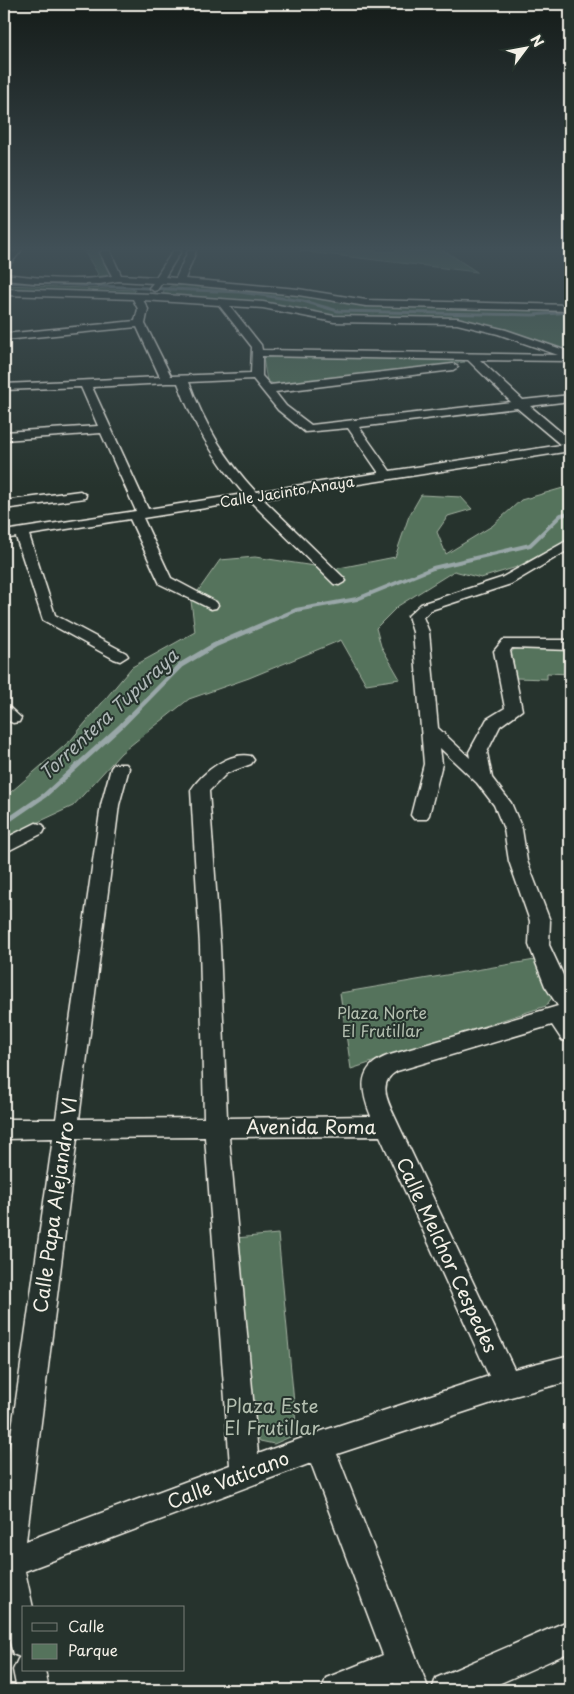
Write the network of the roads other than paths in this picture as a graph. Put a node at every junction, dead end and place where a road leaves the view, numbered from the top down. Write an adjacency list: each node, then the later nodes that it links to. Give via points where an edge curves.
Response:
1 (77, 330): 5 (street)
2 (143, 330): 11 (street)
3 (244, 330): 6 (street, via 257,347)
4 (494, 330): 7 (street)
5 (4, 337)
6 (257, 352): 8 (street); 9 (street)
7 (570, 357): 8 (street)
8 (475, 361): 14 (street); 16 (street)
9 (256, 376): 10 (street); 14 (street)
10 (182, 379): 11 (street); 23 (street, via 215,452)
11 (167, 380): 12 (street)
12 (85, 384): 13 (street); 18 (street)
13 (4, 387)
14 (268, 389): 17 (street, via 282,408 309,429)
15 (570, 398): 16 (street)
16 (520, 404): 17 (street); 20 (street)
17 (352, 425): 21 (street)
18 (104, 429): 19 (street); 26 (street)
19 (4, 436)
20 (570, 446): 21 (street, Calle Jacinto Anaya)
21 (387, 476): 23 (street, Calle Jacinto Anaya)
22 (80, 495): 24 (street)
23 (254, 498): 26 (street, Calle Jacinto Anaya); 31 (street)
24 (36, 501): 25 (street); 27 (street)
25 (4, 505)
26 (140, 515): 27 (street, Calle Jacinto Anaya); 32 (street, via 165,581)
27 (43, 530): 28 (street, Calle Jacinto Anaya)
28 (21, 533): 29 (street, Calle Jacinto Anaya); 34 (street, via 48,617)
29 (4, 535)
30 (570, 543): 35 (street, via 506,581 426,607 415,616 421,632)
31 (340, 580)
32 (211, 605)
33 (570, 645): 38 (street, via 508,643 502,651 514,710 493,723 478,752)
34 (120, 656)
35 (430, 729): 38 (street); 39 (street, via 433,764)
36 (245, 760): 45 (street, via 221,769 200,790 210,946)
37 (120, 768): 46 (street, Calle Papa Alejandro VI, via 110,805)
38 (483, 779): 42 (street, via 502,803 513,829 518,861 540,921 539,945)
39 (420, 814)
40 (36, 829): 41 (street)
41 (4, 847)
42 (566, 1011): 43 (street); 44 (street, Avenida Roma, via 383,1067 372,1082 372,1090)
43 (570, 1034)
44 (387, 1126): 45 (street, Avenida Roma); 49 (street, Calle Melchor Cespedes)
45 (216, 1127): 46 (street, Avenida Roma); 51 (street)
46 (65, 1128): 47 (street, Avenida Roma); 52 (street, Calle Papa Alejandro VI)
47 (4, 1129)
48 (570, 1368): 49 (street, Calle Vaticano)
49 (507, 1384): 50 (street, Calle Vaticano)
50 (319, 1446): 51 (street, Calle Vaticano); 56 (street)
51 (245, 1474): 52 (street, Calle Vaticano)
52 (6, 1563): 53 (street, Calle Papa Alejandro VI)
53 (22, 1634)
54 (570, 1636): 59 (street)
55 (29, 1672): 57 (street)
56 (407, 1677): 58 (street)
57 (33, 1690)
58 (338, 1690)
59 (448, 1690)

